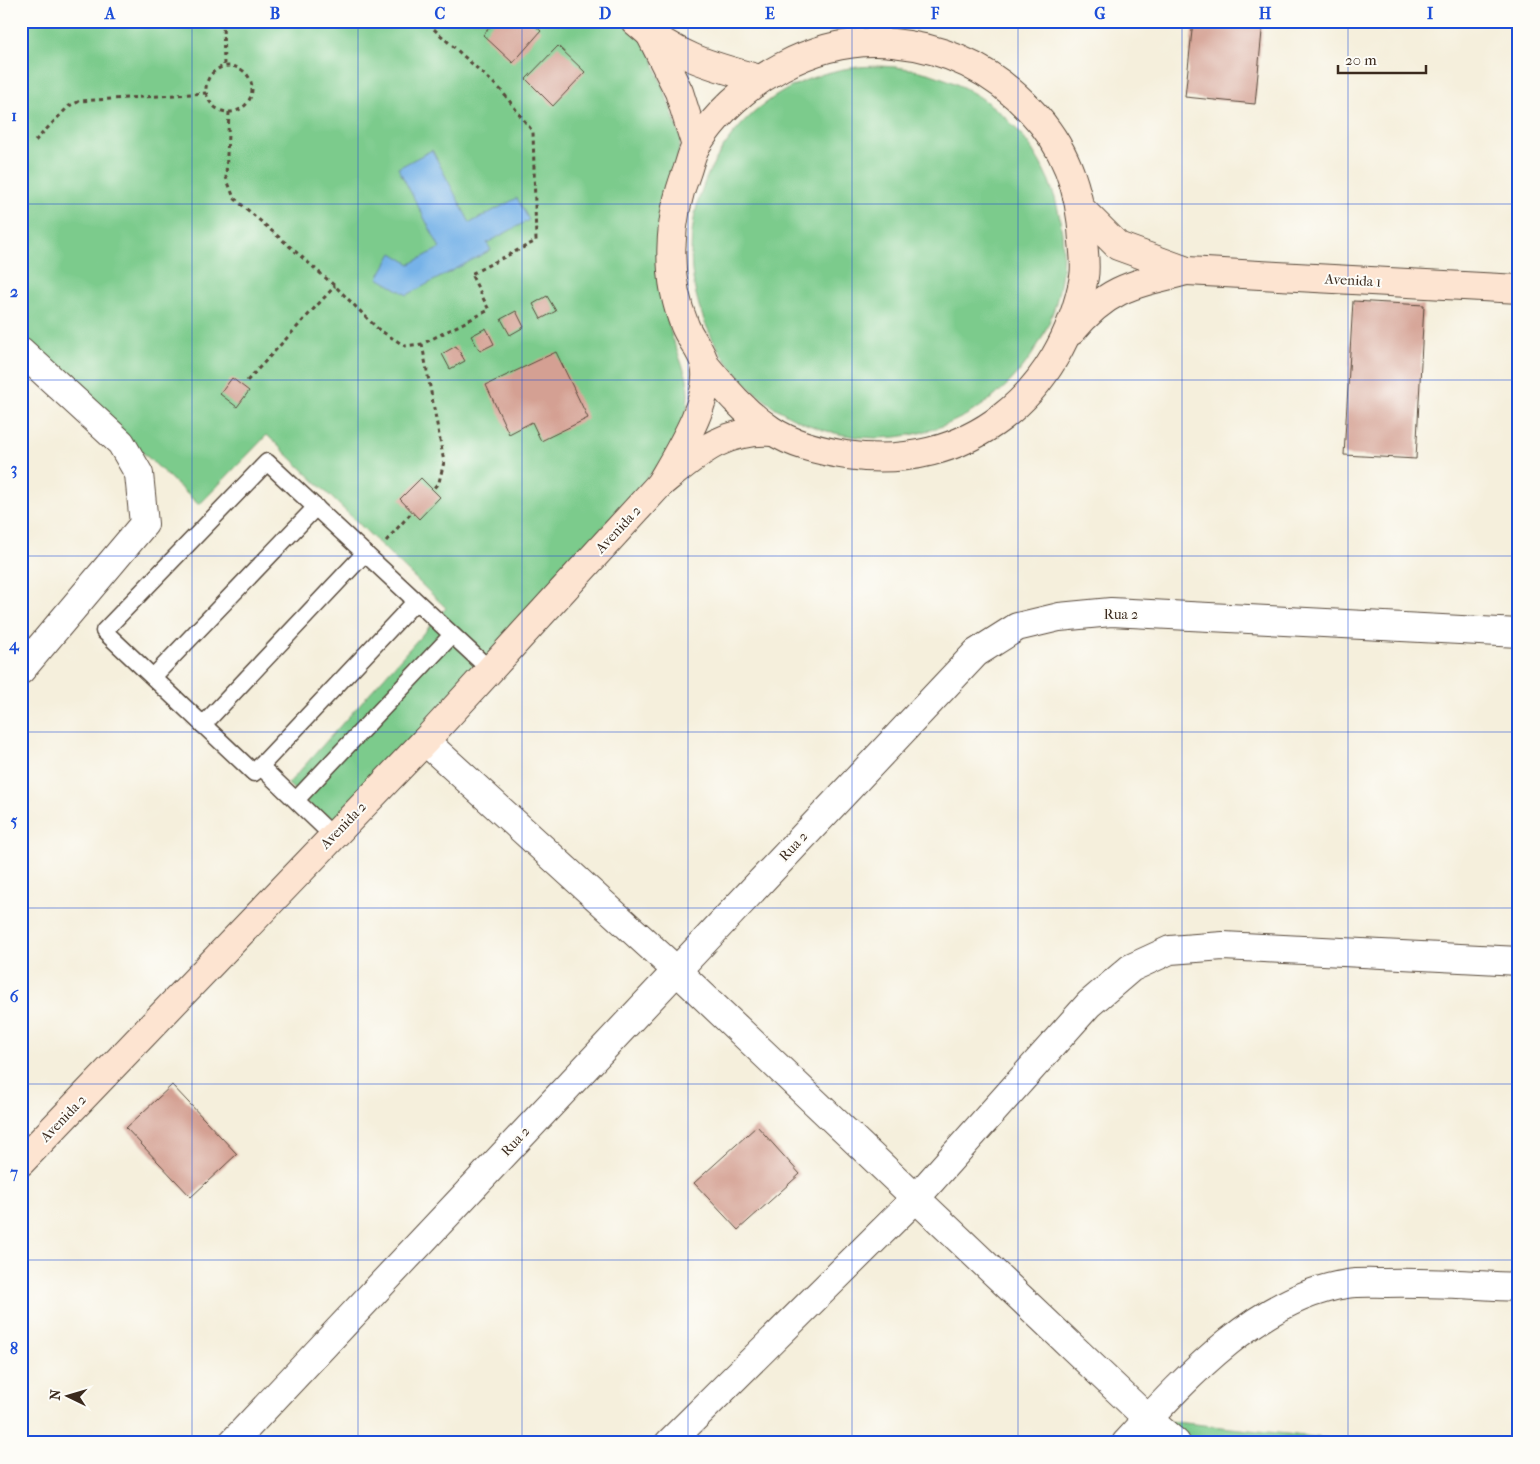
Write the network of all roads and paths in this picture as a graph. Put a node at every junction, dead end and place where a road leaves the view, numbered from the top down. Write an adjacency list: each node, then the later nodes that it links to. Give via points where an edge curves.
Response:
1 (223, 21): 4 (path)
2 (425, 21): 15 (path, via 501,90 533,132 536,241 471,274 489,310)
3 (643, 29): 5 (street, via 694,60); 9 (street, via 679,92)
4 (224, 66): 6 (path, via 211,74); 7 (path, via 238,67 251,82 250,99 244,107)
5 (760, 79): 9 (street, via 728,107); 10 (street, via 800,57 844,44 890,42 935,49 977,66 1014,93 1046,126 1069,166)
6 (206, 92): 7 (path, via 213,106); 8 (path, via 80,101 70,106)
7 (229, 112): 12 (path, via 226,176 234,198)
8 (35, 141)
9 (696, 146): 17 (street, via 681,185 672,231 673,279 684,325)
10 (1082, 210): 11 (street, via 1118,246); 14 (street, via 1085,274)
11 (1187, 271): 13 (street, Avenida 1); 14 (street, via 1128,287 1105,298 1088,311)
12 (335, 286): 15 (path, via 378,328 405,346); 18 (path)
13 (1519, 289)
14 (1068, 337): 19 (street, via 1036,387 998,420 936,451 877,459 818,451)
15 (422, 344): 21 (path, via 444,462 439,482)
16 (21, 351): 29 (street, via 121,442 139,474 144,524)
17 (705, 365): 19 (street, via 733,399); 20 (street, via 704,384 693,425)
18 (247, 381)
19 (773, 432): 20 (street, via 753,431 717,441)
20 (660, 484): 28 (street, Avenida 2)
21 (432, 489)
22 (316, 508): 24 (lane); 30 (lane); 30 (lane, via 268,462 104,631)
23 (412, 512): 24 (path)
24 (368, 556): 25 (lane); 31 (lane)
25 (416, 601): 27 (lane); 33 (lane)
26 (1519, 633): 37 (street, Rua 2, via 1110,612 1059,617 1017,627 976,653)
27 (452, 635): 28 (lane); 34 (lane)
28 (489, 668): 32 (street, Avenida 2)
29 (21, 670)
30 (153, 677): 31 (lane)
31 (203, 725): 33 (lane, via 254,773)
32 (425, 741): 35 (street, Avenida 2); 37 (street)
33 (260, 766): 34 (lane)
34 (296, 800): 35 (lane)
35 (333, 836): 38 (street, Avenida 2)
36 (1519, 961): 39 (street, via 1223,946 1170,950 1131,968 1089,1004)
37 (676, 970): 39 (street); 42 (street, Rua 2)
38 (21, 1162)
39 (915, 1199): 41 (street); 43 (street)
40 (1519, 1287): 41 (street, via 1421,1282 1348,1284 1296,1298 1246,1328)
41 (1148, 1419): 44 (street); 45 (street)
42 (232, 1443)
43 (669, 1443)
44 (1126, 1443)
45 (1176, 1443)

